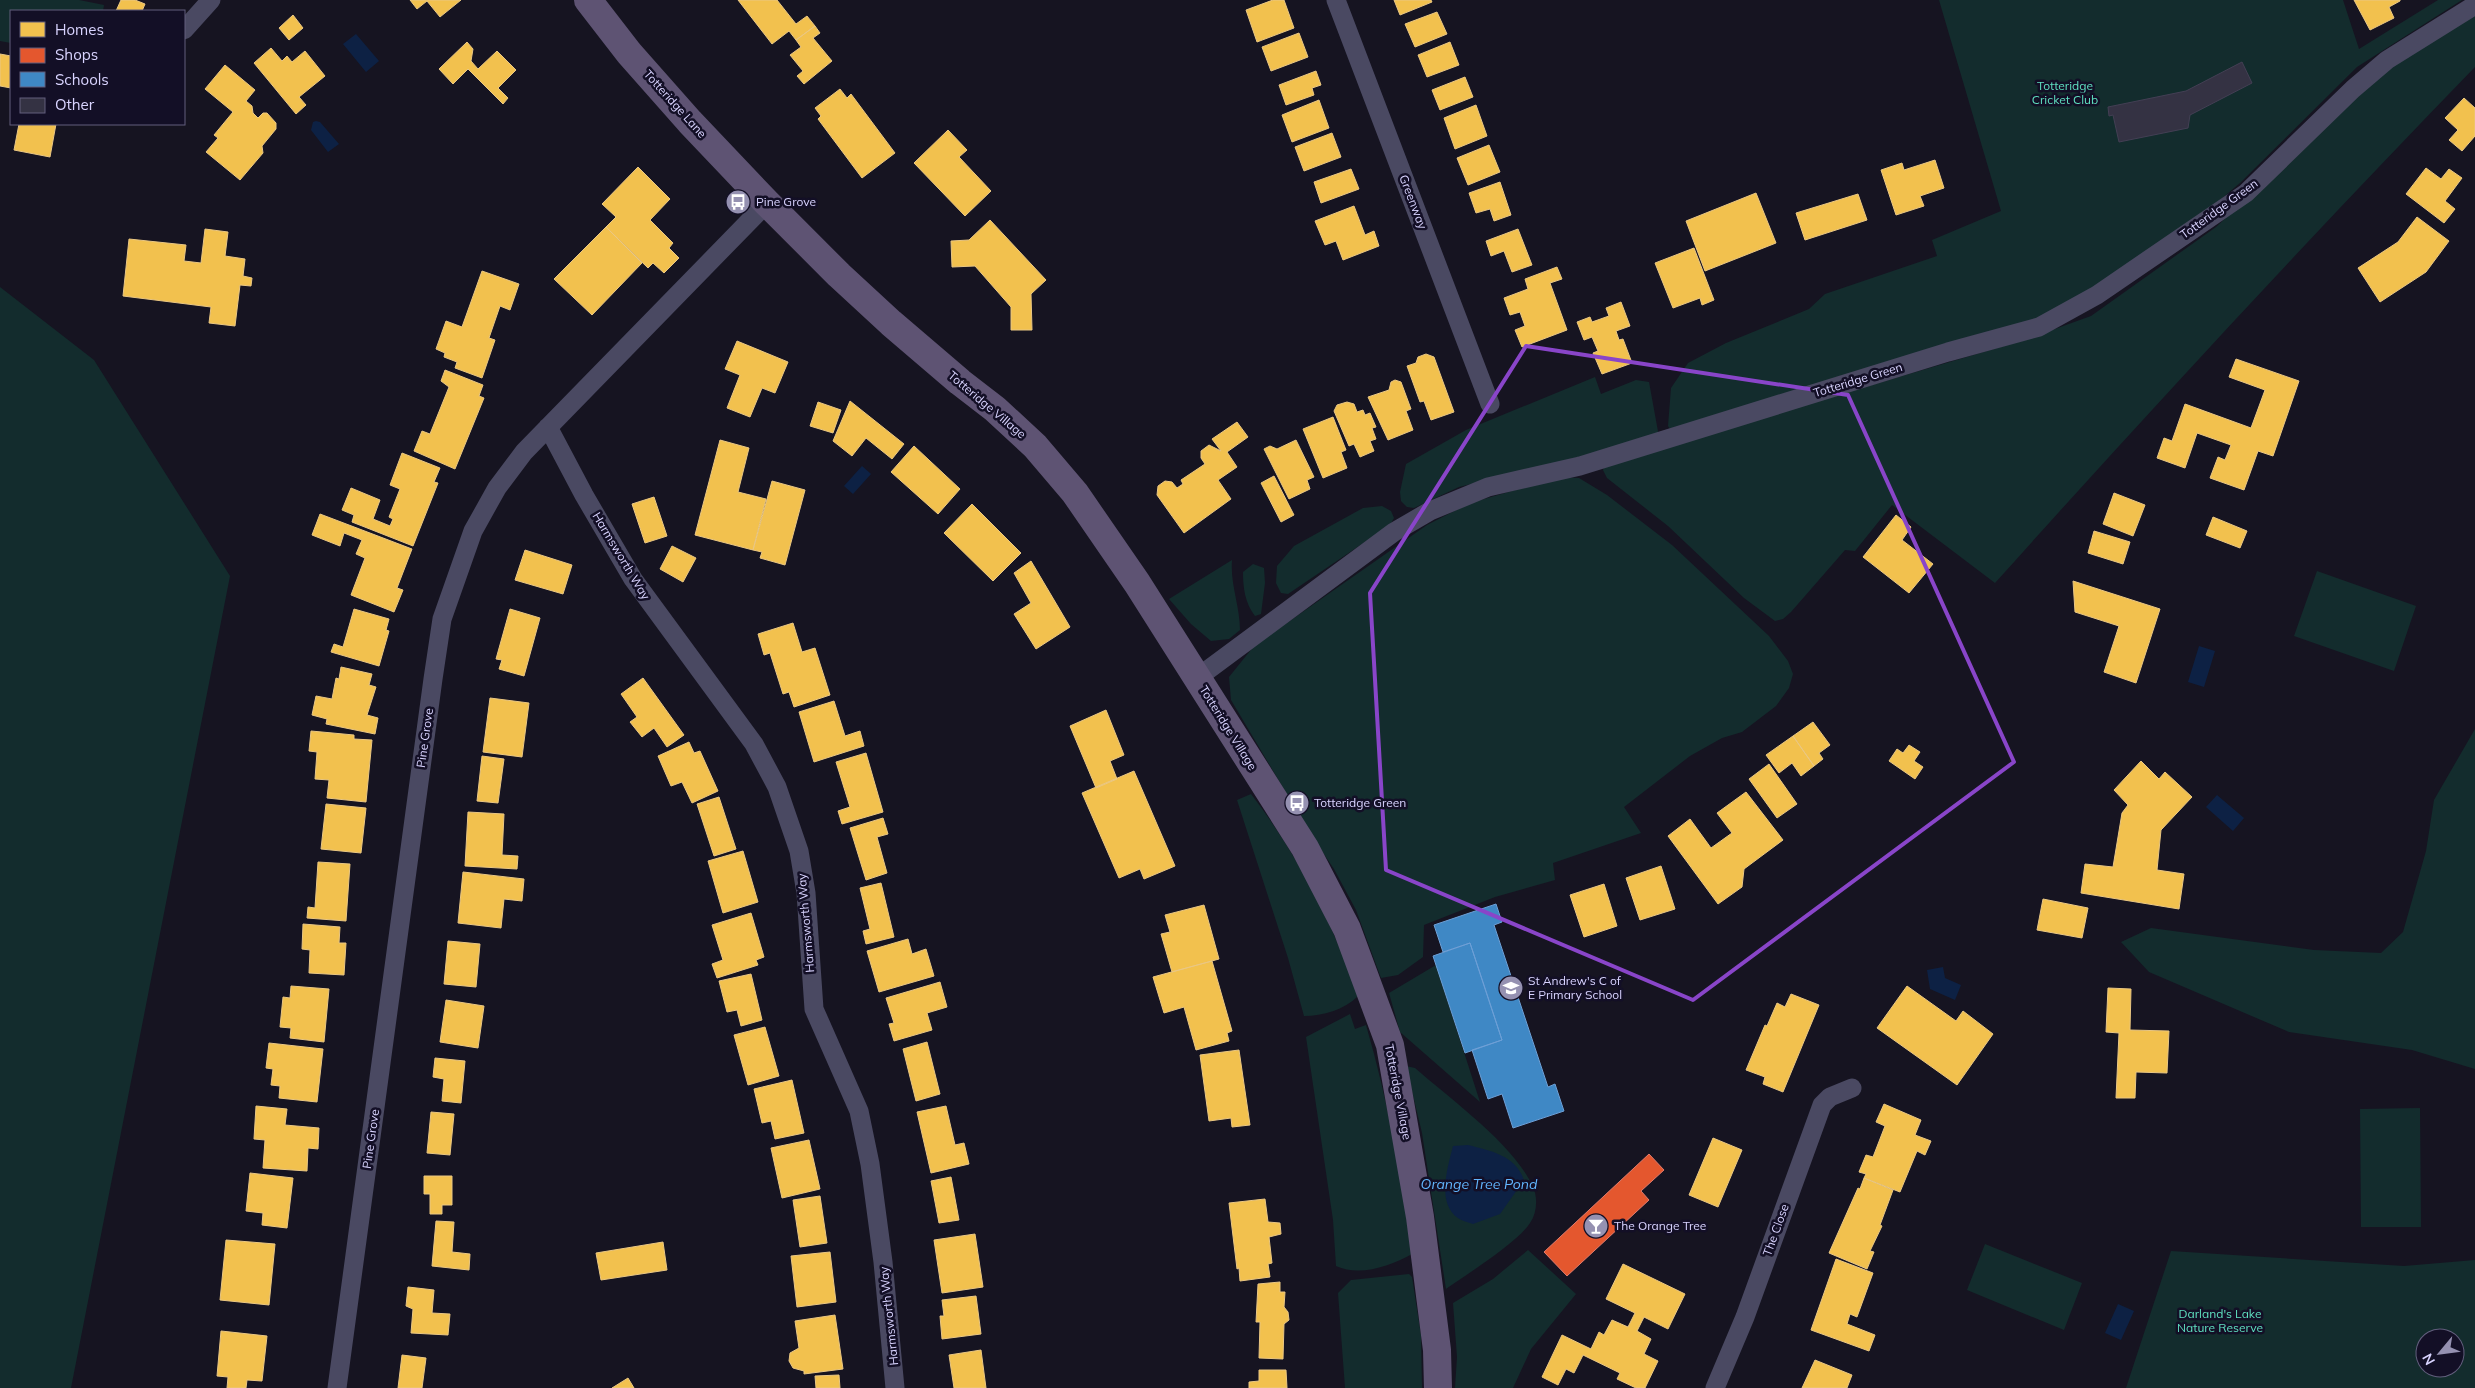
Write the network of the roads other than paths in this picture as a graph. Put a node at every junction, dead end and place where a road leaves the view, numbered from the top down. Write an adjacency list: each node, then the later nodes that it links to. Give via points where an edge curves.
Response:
1 (211, 0): 5 (street)
2 (588, 0): 6 (main road, Totteridge Lane, via 641,67)
3 (1336, 0): 7 (street, Greenway)
4 (2475, 5): 9 (street, Totteridge Green, via 2387,60 2246,193 2097,295 2039,327 1580,466 1488,487 1430,511 1394,532)
5 (185, 29)
6 (768, 203): 8 (street, Pine Grove); 9 (main road, Totteridge Village, via 885,317 1035,446 1075,493)
7 (1490, 404)
8 (548, 427): 11 (street, Pine Grove, via 497,488 473,531 442,619); 12 (street, Harmsworth Way, via 633,579 754,744 777,787 798,851 806,893 814,1009 859,1111 866,1146 884,1271)
9 (1197, 678): 13 (main road, Totteridge Village, via 1329,891 1347,928 1390,1046 1420,1217)
10 (1852, 1088): 14 (street, The Close, via 1830,1096 1822,1104 1745,1317)
11 (338, 1388)
12 (895, 1388)
13 (1438, 1388)
14 (1715, 1388)

